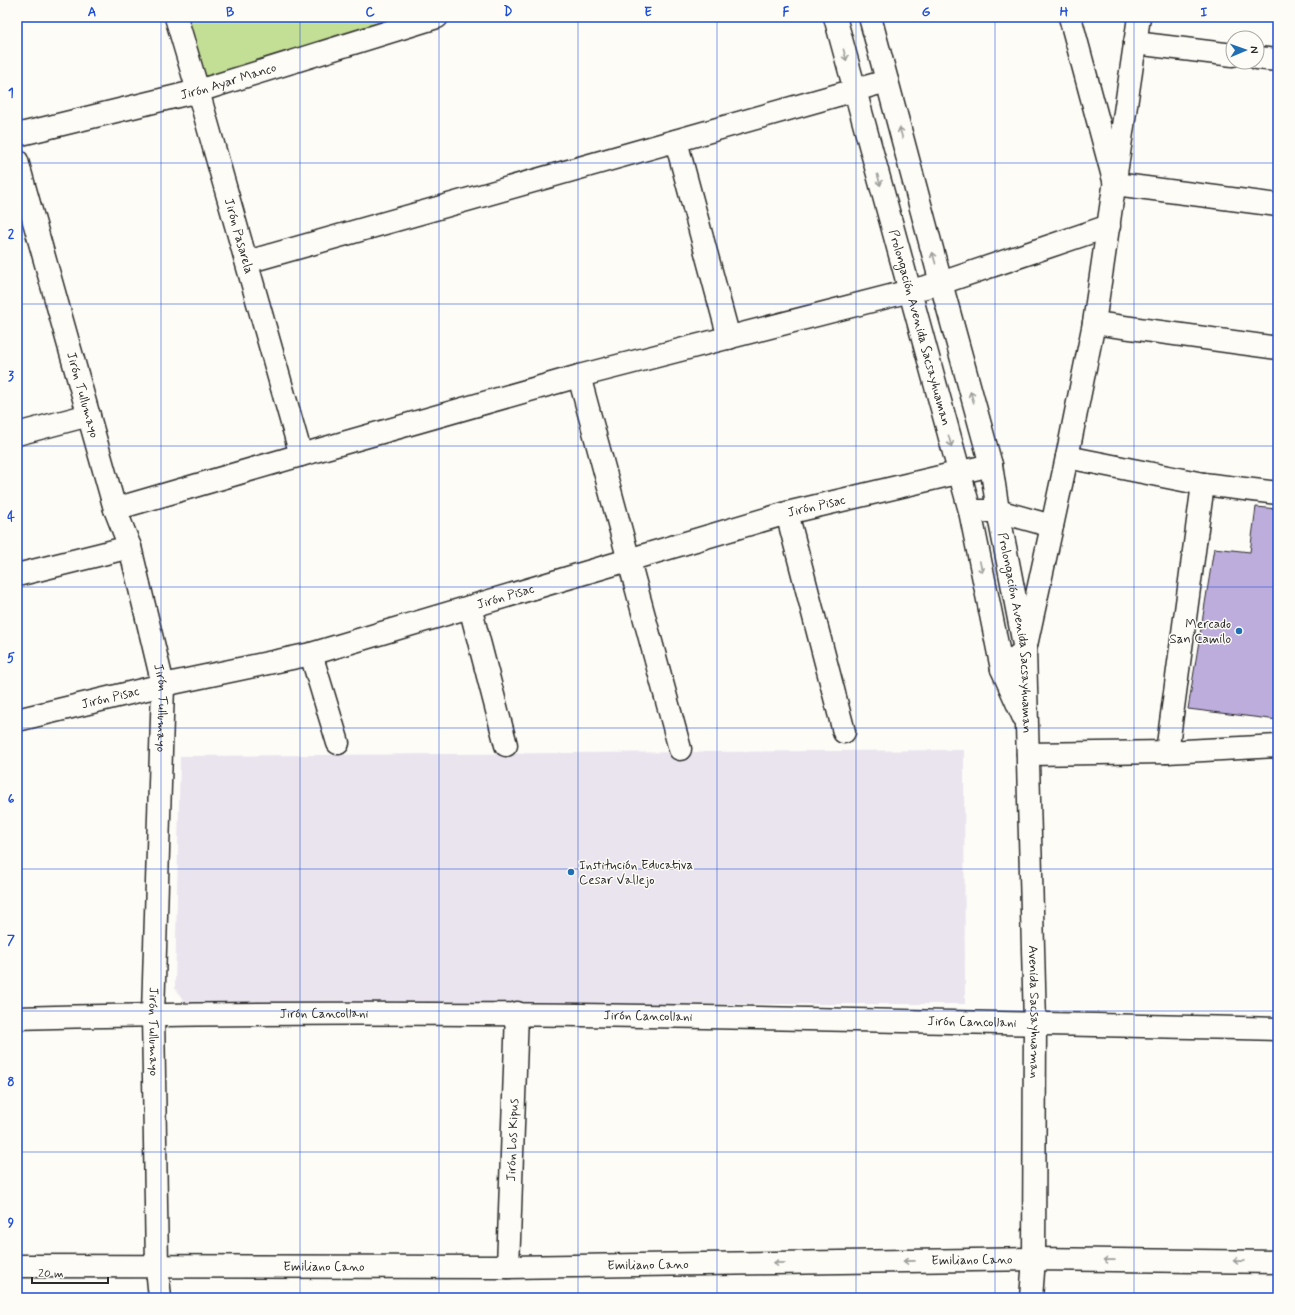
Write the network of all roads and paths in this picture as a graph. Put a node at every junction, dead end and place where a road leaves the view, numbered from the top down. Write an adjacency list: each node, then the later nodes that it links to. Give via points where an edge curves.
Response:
1 (176, 17): 13 (street, Jirón Pasarela)
2 (437, 17): 13 (street, Jirón Ayar Manco)
3 (835, 17): 12 (street, Prolongación Avenida Sacsayhuaman, one-way to 12)
4 (870, 17): 11 (street, Prolongación Avenida Sacsayhuaman)
5 (1070, 17): 17 (street)
6 (1139, 17): 7 (street)
7 (1135, 43): 8 (street); 17 (street)
8 (1225, 54)
9 (1265, 59): 10 (street)
10 (1278, 60)
11 (887, 81): 12 (street); 21 (street, Prolongación Avenida Sacsayhuaman, one-way to 11)
12 (855, 90): 15 (street); 22 (street, Prolongación Avenida Sacsayhuaman, one-way to 22)
13 (198, 91): 14 (street, Jirón Ayar Manco); 20 (street, Jirón Pasarela)
14 (17, 135)
15 (676, 141): 20 (street); 24 (street)
16 (17, 161): 27 (street, Jirón Tullumayo)
17 (1115, 184): 18 (street); 19 (street)
18 (1278, 205)
19 (1109, 226): 21 (street); 23 (street)
20 (247, 262): 29 (street, Jirón Pasarela)
21 (941, 283): 22 (street); 31 (street, Prolongación Avenida Sacsayhuaman, one-way to 21)
22 (910, 291): 24 (street); 32 (street, Prolongación Avenida Sacsayhuaman, one-way to 32)
23 (1094, 323): 25 (street); 30 (street)
24 (729, 338): 26 (street)
25 (1278, 348)
26 (579, 376): 29 (street); 41 (street)
27 (89, 415): 28 (street); 35 (street, Jirón Tullumayo)
28 (17, 434)
29 (301, 455): 35 (street)
30 (1067, 457): 33 (street); 39 (street)
31 (991, 465): 32 (street, Jirón Pisac); 37 (street, Prolongación Avenida Sacsayhuaman)
32 (959, 473): 36 (street, Prolongación Avenida Sacsayhuaman); 38 (street, Jirón Pisac)
33 (1203, 484): 34 (street); 55 (street)
34 (1278, 493)
35 (116, 509): 40 (street, Jirón Tullumayo)
36 (970, 511): 37 (street); 46 (street, Prolongación Avenida Sacsayhuaman, one-way to 46)
37 (998, 511): 39 (street); 44 (street, Prolongación Avenida Sacsayhuaman)
38 (788, 513): 41 (street, Jirón Pisac); 50 (street)
39 (1052, 526): 44 (street)
40 (130, 548): 42 (street); 47 (street, Jirón Tullumayo)
41 (629, 560): 43 (street, Jirón Pisac); 54 (street)
42 (17, 575)
43 (470, 607): 45 (street, Jirón Pisac); 52 (street)
44 (1025, 650): 46 (street); 49 (street, Prolongación Avenida Sacsayhuaman)
45 (311, 654): 47 (street, Jirón Pisac); 51 (street)
46 (1002, 669): 49 (street, Prolongación Avenida Sacsayhuaman)
47 (163, 685): 48 (street, Jirón Pisac); 58 (street, Jirón Tullumayo)
48 (17, 720)
49 (1027, 724): 56 (street, Avenida Sacsayhuaman)
50 (844, 732)
51 (338, 743)
52 (506, 745)
53 (1278, 746): 55 (street)
54 (680, 749)
55 (1167, 752): 56 (street)
56 (1028, 754): 60 (street, Avenida Sacsayhuaman)
57 (516, 1013): 58 (street, Jirón Cancollani); 60 (street, Jirón Cancollani); 66 (street, Jirón Los Kipus)
58 (153, 1014): 59 (street, Jirón Cancollani); 65 (street, Jirón Tullumayo)
59 (17, 1018)
60 (1035, 1022): 61 (street, Jirón Cancollani); 62 (street, Avenida Sacsayhuaman)
61 (1278, 1029)
62 (1034, 1259): 63 (street, Emiliano Cano, one-way to 62); 66 (street, Emiliano Cano, one-way to 66); 68 (street, Avenida Sacsayhuaman)
63 (1278, 1262)
64 (17, 1266): 65 (street, Emiliano Cano)
65 (157, 1267): 66 (street, Emiliano Cano); 67 (street, Jirón Tullumayo)
66 (508, 1267)
67 (160, 1298)
68 (1031, 1298)

